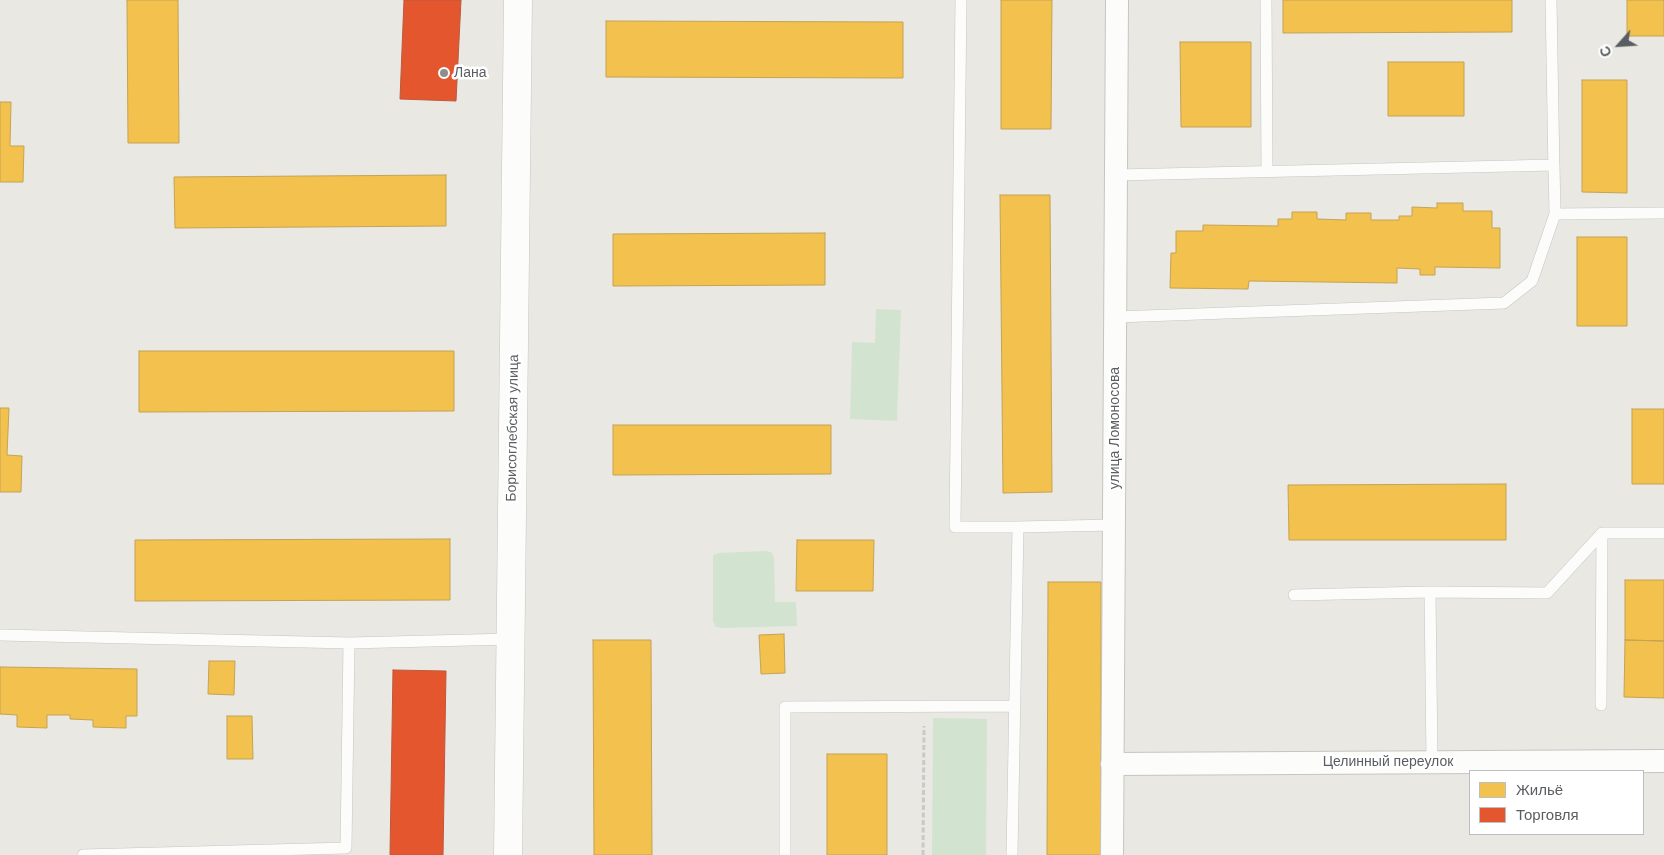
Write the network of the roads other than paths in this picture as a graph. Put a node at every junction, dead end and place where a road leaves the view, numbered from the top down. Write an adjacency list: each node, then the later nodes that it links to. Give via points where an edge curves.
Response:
1 (518, 0): 19 (street, Борисоглебская улица)
2 (960, 0): 13 (lane, via 955,527)
3 (1117, 0): 8 (street, улица Ломоносова)
4 (1266, 0): 7 (lane)
5 (1551, 0): 6 (lane)
6 (1554, 165): 7 (lane); 10 (lane)
7 (1267, 172): 8 (lane)
8 (1116, 175): 11 (street, улица Ломоносова)
9 (1664, 213): 10 (lane)
10 (1555, 214): 11 (lane, via 1532,281 1504,304)
11 (1116, 317): 12 (street, улица Ломоносова)
12 (1114, 525): 13 (lane); 25 (street, улица Ломоносова)
13 (1018, 527): 22 (lane)
14 (1664, 532): 15 (lane)
15 (1602, 533): 16 (lane, via 1547,593); 21 (lane)
16 (1430, 592): 17 (lane); 24 (lane)
17 (1294, 595)
18 (0, 635): 20 (lane)
19 (511, 639): 20 (lane); 27 (street, Борисоглебская улица)
20 (349, 643): 26 (lane, via 346,848)
21 (1601, 705)
22 (1015, 706): 28 (lane, via 785,707); 29 (lane)
23 (1664, 761): 24 (street, Целинный переулок)
24 (1432, 762): 25 (street, Целинный переулок)
25 (1112, 764): 30 (street, улица Ломоносова)
26 (83, 855)
27 (508, 855)
28 (785, 855)
29 (1012, 855)
30 (1112, 855)

